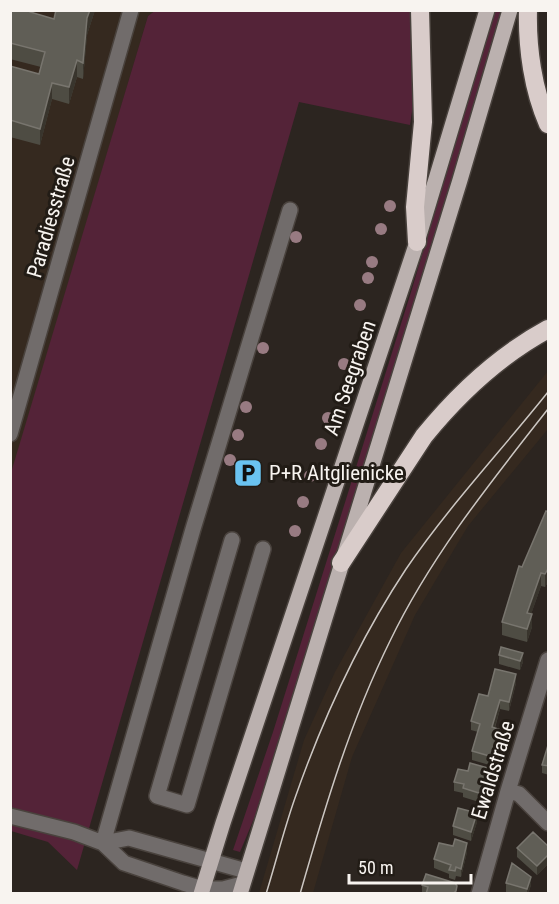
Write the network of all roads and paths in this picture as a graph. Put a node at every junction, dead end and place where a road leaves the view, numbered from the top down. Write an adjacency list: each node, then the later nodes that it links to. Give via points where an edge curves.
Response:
1 (131, 10): 10 (street, Paradiesstraße)
2 (420, 10): 8 (highway, via 423,122)
3 (487, 10): 8 (main road, Am Seegraben)
4 (510, 10): 13 (main road)
5 (528, 10): 6 (highway, via 531,57 542,111)
6 (549, 124)
7 (290, 210): 18 (street)
8 (417, 242): 19 (main road, Am Seegraben)
9 (549, 329): 13 (highway, via 482,375 438,419)
10 (10, 434)
11 (232, 540): 12 (street, via 157,795 187,805)
12 (263, 549)
13 (341, 563): 20 (main road)
14 (549, 660): 15 (street, Ewaldstraße)
15 (508, 790): 17 (street, via 530,803); 22 (street, Ewaldstraße)
16 (10, 816): 18 (street)
17 (549, 824)
18 (103, 843): 19 (street, via 129,838); 21 (street, via 124,863)
19 (211, 861): 20 (street); 21 (main road, Am Seegraben)
20 (243, 883): 21 (street)
21 (202, 891)
22 (479, 894)

